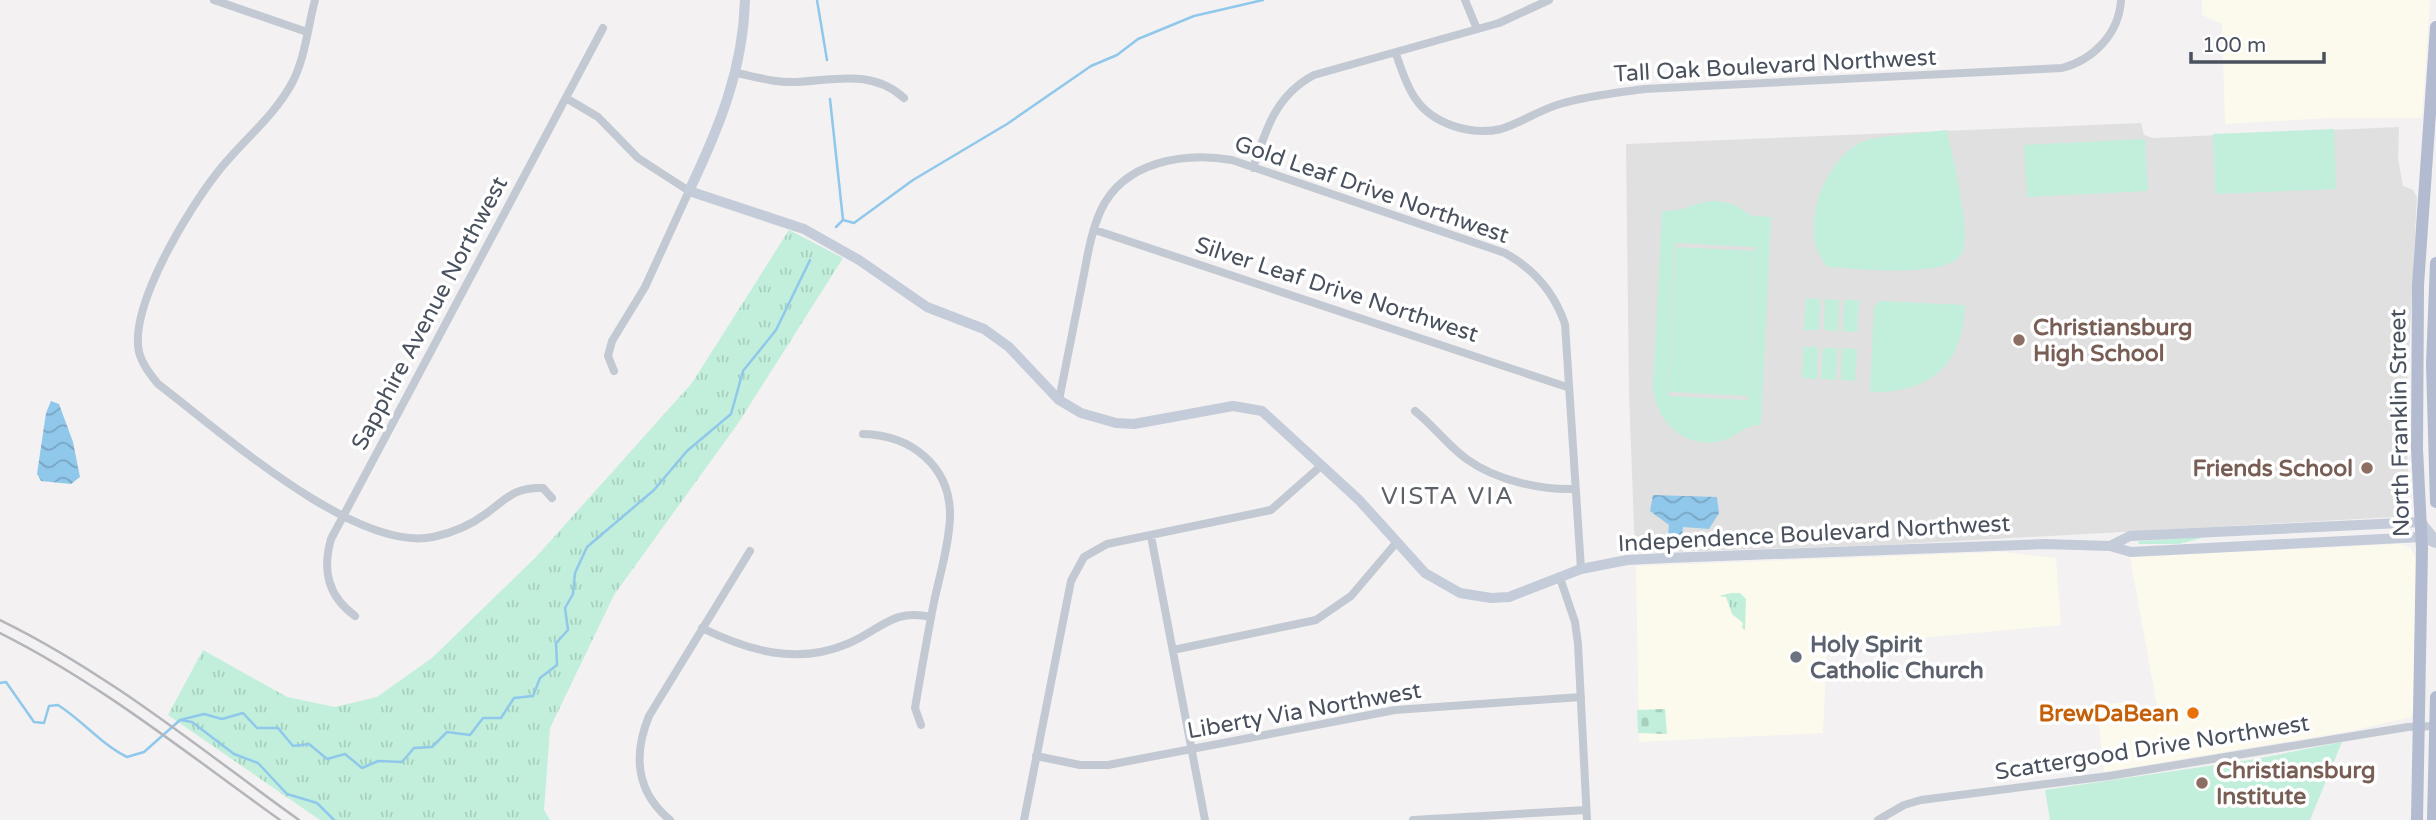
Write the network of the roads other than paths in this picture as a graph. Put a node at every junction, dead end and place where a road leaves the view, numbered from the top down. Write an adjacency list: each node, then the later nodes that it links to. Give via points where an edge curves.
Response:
1 (214, 0): 10 (street)
2 (315, 0): 10 (street)
3 (745, 0): 12 (street)
4 (1465, 0): 9 (street)
5 (1549, 0): 9 (street)
6 (2120, 0): 11 (street, Tall Oak Boulevard Northwest, via 2113,29 2097,50 2062,68 1636,90 1558,105 1516,124 1483,131 1446,122 1422,106)
7 (2436, 27): 29 (main road, North Franklin Street, via 2418,285)
8 (603, 28): 14 (street, Sapphire Avenue Northwest)
9 (1477, 29): 11 (street)
10 (307, 32): 28 (street, via 293,81 274,110 217,172 180,230 146,299 138,340 143,364 158,384)
11 (1396, 54): 15 (street, via 1299,83 1269,121)
12 (737, 73): 13 (street, via 795,82 839,76 866,79); 16 (street)
13 (905, 98)
14 (566, 99): 16 (street, Independence Boulevard Northwest, via 598,117 638,158); 28 (street, Sapphire Avenue Northwest)
15 (1253, 168): 17 (street, Gold Leaf Drive Northwest, via 1206,156 1183,156 1155,164 1111,193); 20 (street, Gold Leaf Drive Northwest, via 1485,245 1523,262 1539,278 1565,324)
16 (689, 191): 19 (street, via 645,287 611,341 608,356); 21 (street, Independence Boulevard Northwest, via 804,229 927,307 984,329 1009,347)
17 (1094, 230): 20 (street, Silver Leaf Drive Northwest); 21 (street, Gold Leaf Drive Northwest)
18 (2436, 263): 27 (main road, North Franklin Street, via 2432,364)
19 (614, 371)
20 (1567, 387): 25 (street, Gold Leaf Drive Northwest)
21 (1059, 400): 24 (street, Independence Boulevard Northwest, via 1089,416 1125,423 1247,407 1276,421)
22 (1415, 411): 25 (street, via 1469,461 1489,471 1542,487)
23 (863, 433): 39 (street, via 883,434 916,448 929,458 945,486 950,516)
24 (1322, 465): 30 (street, via 1271,510); 33 (street, Independence Boulevard Northwest)
25 (1574, 489): 36 (street, Gold Leaf Drive Northwest)
26 (552, 498): 28 (street, via 543,488 514,491 471,523 431,538 390,536)
27 (2436, 502)
28 (343, 517): 38 (street, Sapphire Avenue Northwest, via 331,540 327,573 341,606)
29 (2421, 522): 31 (main road, North Franklin Street); 32 (street); 34 (street, Independence Boulevard Northwest, via 2130,536)
30 (1151, 536): 41 (street); 48 (street, via 1107,544 1078,566 1071,581)
31 (2421, 537): 32 (street); 34 (street, Independence Boulevard Northwest, via 2131,552); 46 (main road, North Franklin Street)
32 (2436, 542)
33 (1396, 543): 37 (street, Independence Boulevard Northwest, via 1435,580 1476,597 1509,597); 41 (street, via 1351,596 1316,620)
34 (2110, 546): 36 (street, Independence Boulevard Northwest, via 2045,544 1667,558)
35 (750, 551): 40 (street)
36 (1581, 569): 37 (street, Independence Boulevard Northwest)
37 (1560, 578): 42 (street, via 1575,622)
38 (355, 616)
39 (931, 617): 40 (street, via 904,614 848,644 807,654 766,653); 44 (street, via 915,708)
40 (702, 628): 50 (street, via 641,734 642,783)
41 (1173, 650): 47 (street)
42 (1581, 697): 47 (street, Liberty Via Northwest, via 1424,706); 49 (street)
43 (2436, 697): 45 (main road)
44 (921, 725)
45 (2436, 726): 46 (street, Scattergood Drive Northwest); 57 (main road)
46 (2420, 727): 55 (street, Scattergood Drive Northwest, via 1921,800); 56 (main road, North Franklin Street)
47 (1192, 749): 48 (street, Liberty Via Northwest, via 1094,766); 52 (street)
48 (1037, 756): 51 (street)
49 (1586, 810): 53 (street); 54 (street)
50 (670, 820)
51 (1024, 820)
52 (1205, 820)
53 (1413, 820)
54 (1587, 820)
55 (1878, 820)
56 (2417, 820)
57 (2433, 820)

